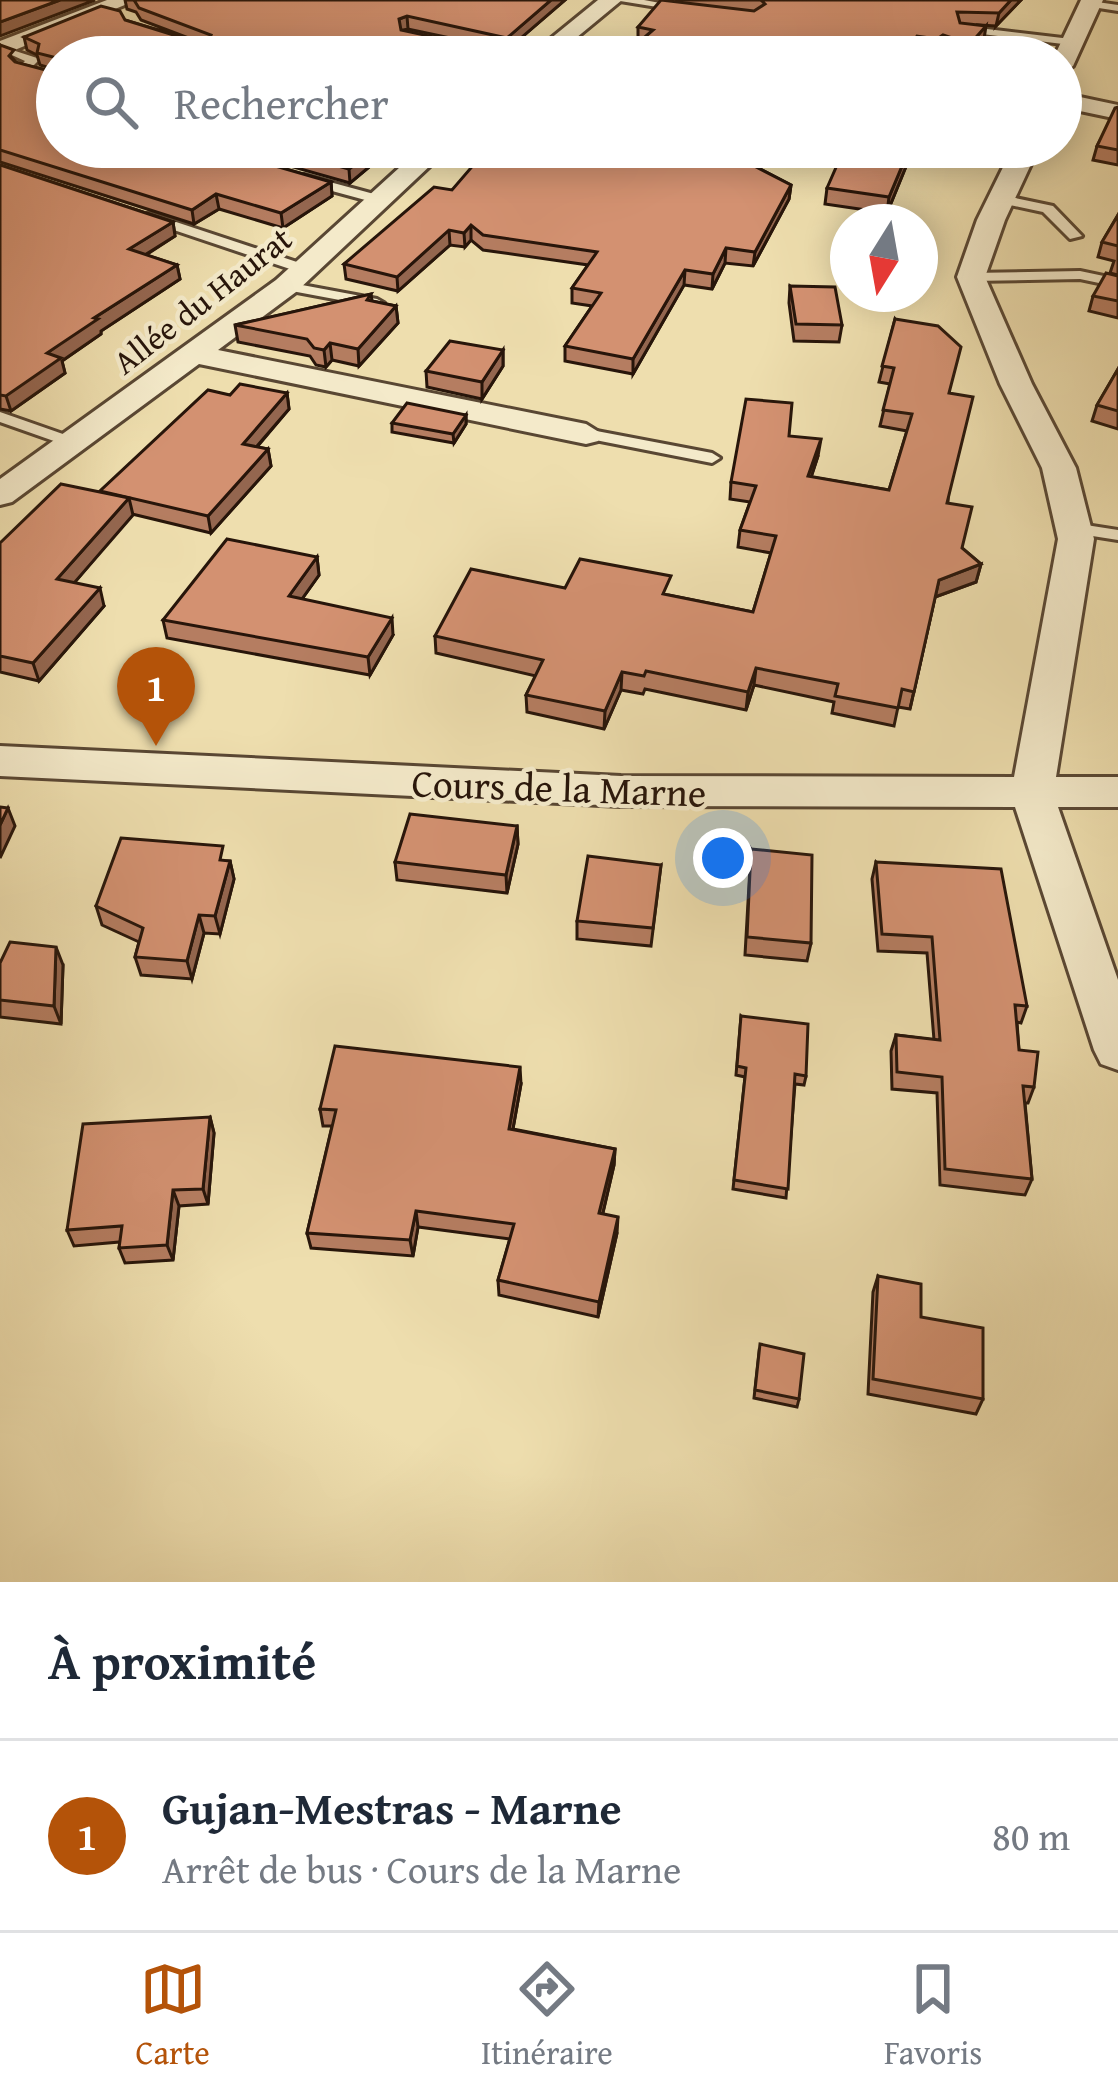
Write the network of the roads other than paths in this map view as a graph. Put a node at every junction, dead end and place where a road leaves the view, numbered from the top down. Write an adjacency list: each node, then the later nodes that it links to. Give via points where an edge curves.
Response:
1 (615, 0): 3 (lane); 7 (street)
2 (1091, 2): 4 (lane); 9 (street)
3 (686, 8)
4 (1118, 8)
5 (129, 9): 10 (street, via 102,10)
6 (962, 29): 8 (lane)
7 (567, 36)
8 (1021, 36)
9 (1074, 36)
10 (3, 49): 11 (lane, via 33,60 22,68)
11 (36, 72)
12 (1082, 104): 13 (street)
13 (1118, 112)
14 (414, 168): 18 (street, Allée du Haurat)
15 (1016, 168): 17 (street)
16 (278, 171): 18 (lane)
17 (1001, 199): 21 (lane, via 1048,208); 23 (street)
18 (380, 200): 22 (street, Allée du Haurat)
19 (126, 209): 22 (lane)
20 (232, 231): 22 (lane)
21 (1075, 236)
22 (302, 270): 25 (lane); 26 (street, Allée du Haurat)
23 (971, 278): 24 (lane, via 1080,275); 32 (street, via 1059,468)
24 (1118, 283)
25 (395, 307)
26 (193, 354): 28 (street); 29 (street, Allée du Haurat)
27 (0, 417): 29 (lane)
28 (586, 434): 30 (lane)
29 (74, 443): 31 (street, Allée du Haurat)
30 (712, 458)
31 (0, 495)
32 (1073, 528): 33 (lane); 36 (street)
33 (1118, 535)
34 (0, 761): 36 (street, Cours de la Marne, via 622,790)
35 (1118, 792): 36 (street, Cours de la Marne)
36 (1032, 794): 37 (street)
37 (1104, 971): 38 (street)
38 (1118, 1050)

